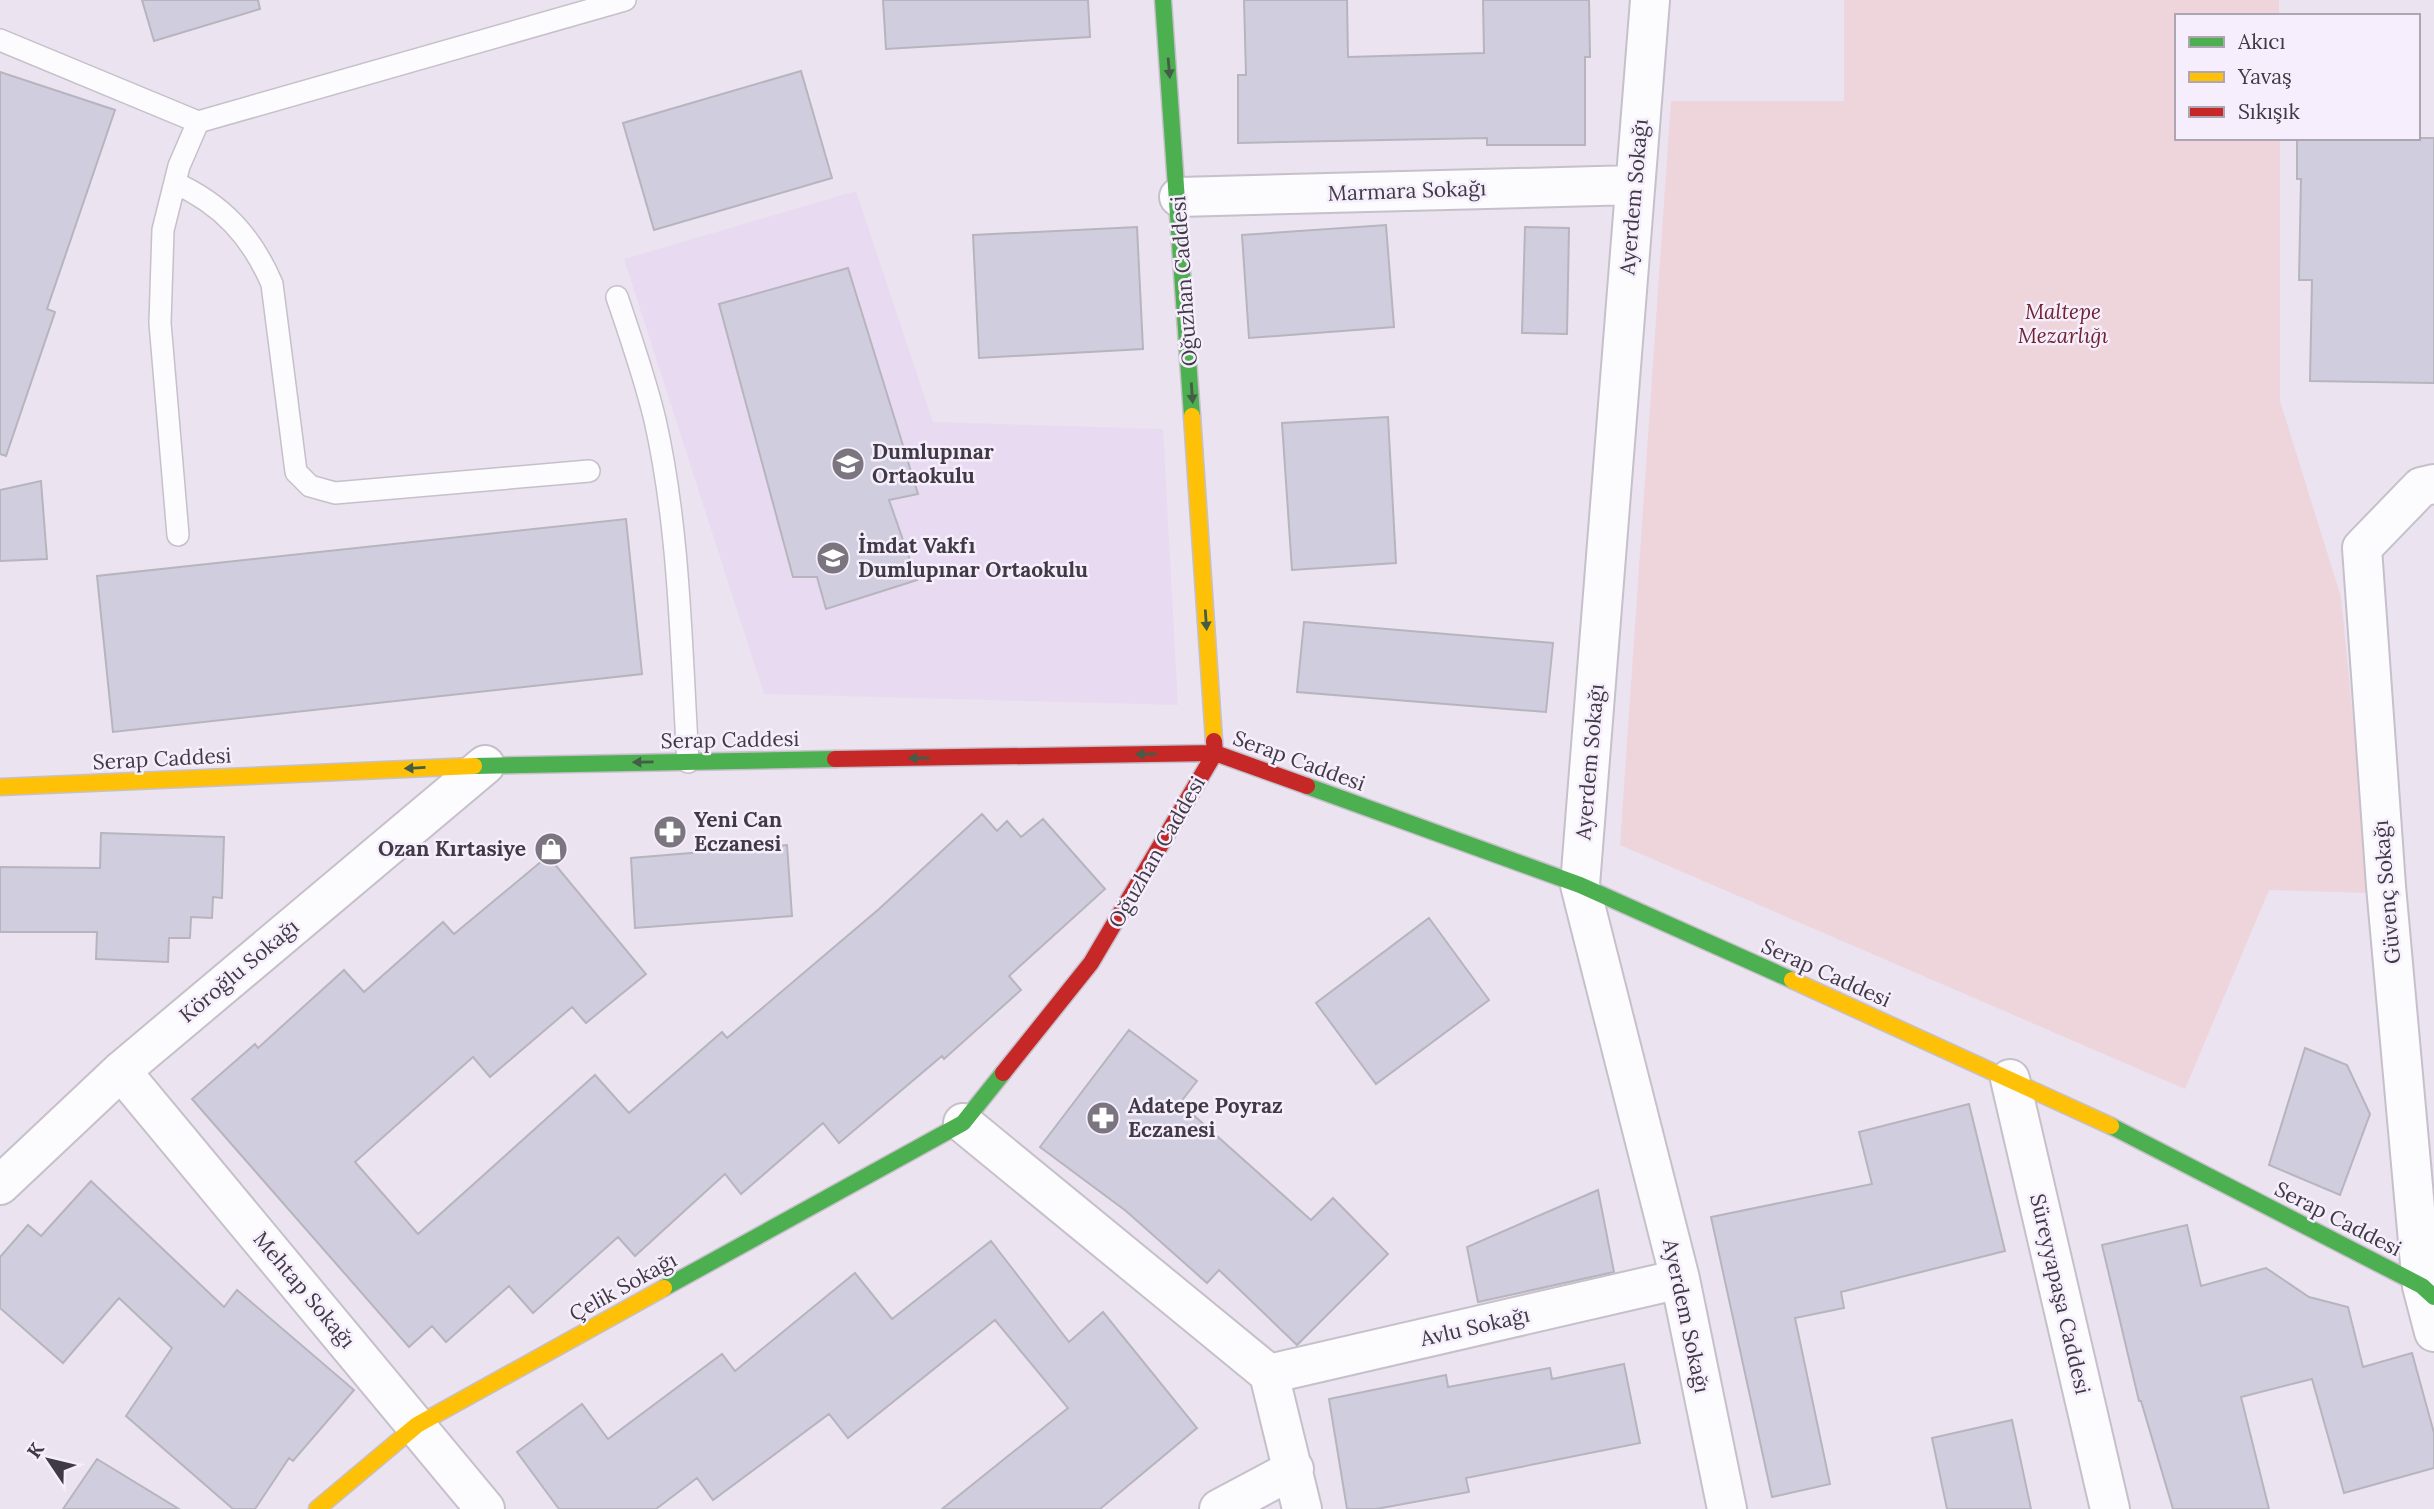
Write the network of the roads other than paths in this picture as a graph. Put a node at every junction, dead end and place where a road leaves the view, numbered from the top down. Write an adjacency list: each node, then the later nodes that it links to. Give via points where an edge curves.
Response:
1 (625, 0): 5 (lane)
2 (1163, 0): 8 (street, Oğuzhan Caddesi, one-way to 8)
3 (1650, 0): 7 (street, Ayerdem Sokağı)
4 (0, 40): 5 (lane)
5 (198, 122): 6 (lane)
6 (175, 183): 10 (lane, via 226,214 249,240 268,275 296,472 310,486 335,493); 12 (lane, via 163,230 160,323)
7 (1635, 185): 8 (street, Marmara Sokağı); 17 (street, Ayerdem Sokağı)
8 (1179, 197): 13 (street, Oğuzhan Caddesi, one-way to 13)
9 (617, 297): 14 (lane, via 638,359 663,463 676,571)
10 (589, 471)
11 (2434, 484): 23 (street, Güvenç Sokağı, via 2421,487 2362,548 2386,886)
12 (178, 535)
13 (1215, 753): 14 (street, Serap Caddesi, one-way to 14); 17 (street, Serap Caddesi); 20 (street, Oğuzhan Caddesi, via 1091,963)
14 (688, 762): 15 (street, Serap Caddesi, one-way to 15)
15 (485, 765): 16 (street, Serap Caddesi, one-way to 16); 18 (street, Köroğlu Sokağı)
16 (0, 788)
17 (1580, 885): 19 (street, Serap Caddesi); 22 (street, Ayerdem Sokağı)
18 (121, 1071): 21 (street, Köroğlu Sokağı); 26 (street, Mehtap Sokağı)
19 (2010, 1079): 23 (street, Serap Caddesi, via 2077,1108); 33 (street, Süreyyapaşa Caddesi)
20 (963, 1123): 25 (street); 26 (street, Çelik Sokağı)
21 (0, 1185)
22 (1680, 1279): 25 (street, Avlu Sokağı); 32 (street, Ayerdem Sokağı)
23 (2428, 1292): 24 (street, Güvenç Sokağı)
24 (2434, 1332)
25 (1269, 1374): 27 (street)
26 (417, 1425): 28 (street, Çelik Sokağı); 29 (street, Mehtap Sokağı)
27 (1294, 1469): 30 (street); 31 (street)
28 (317, 1509)
29 (485, 1509)
30 (1219, 1509)
31 (1302, 1509)
32 (1727, 1509)
33 (2110, 1509)

